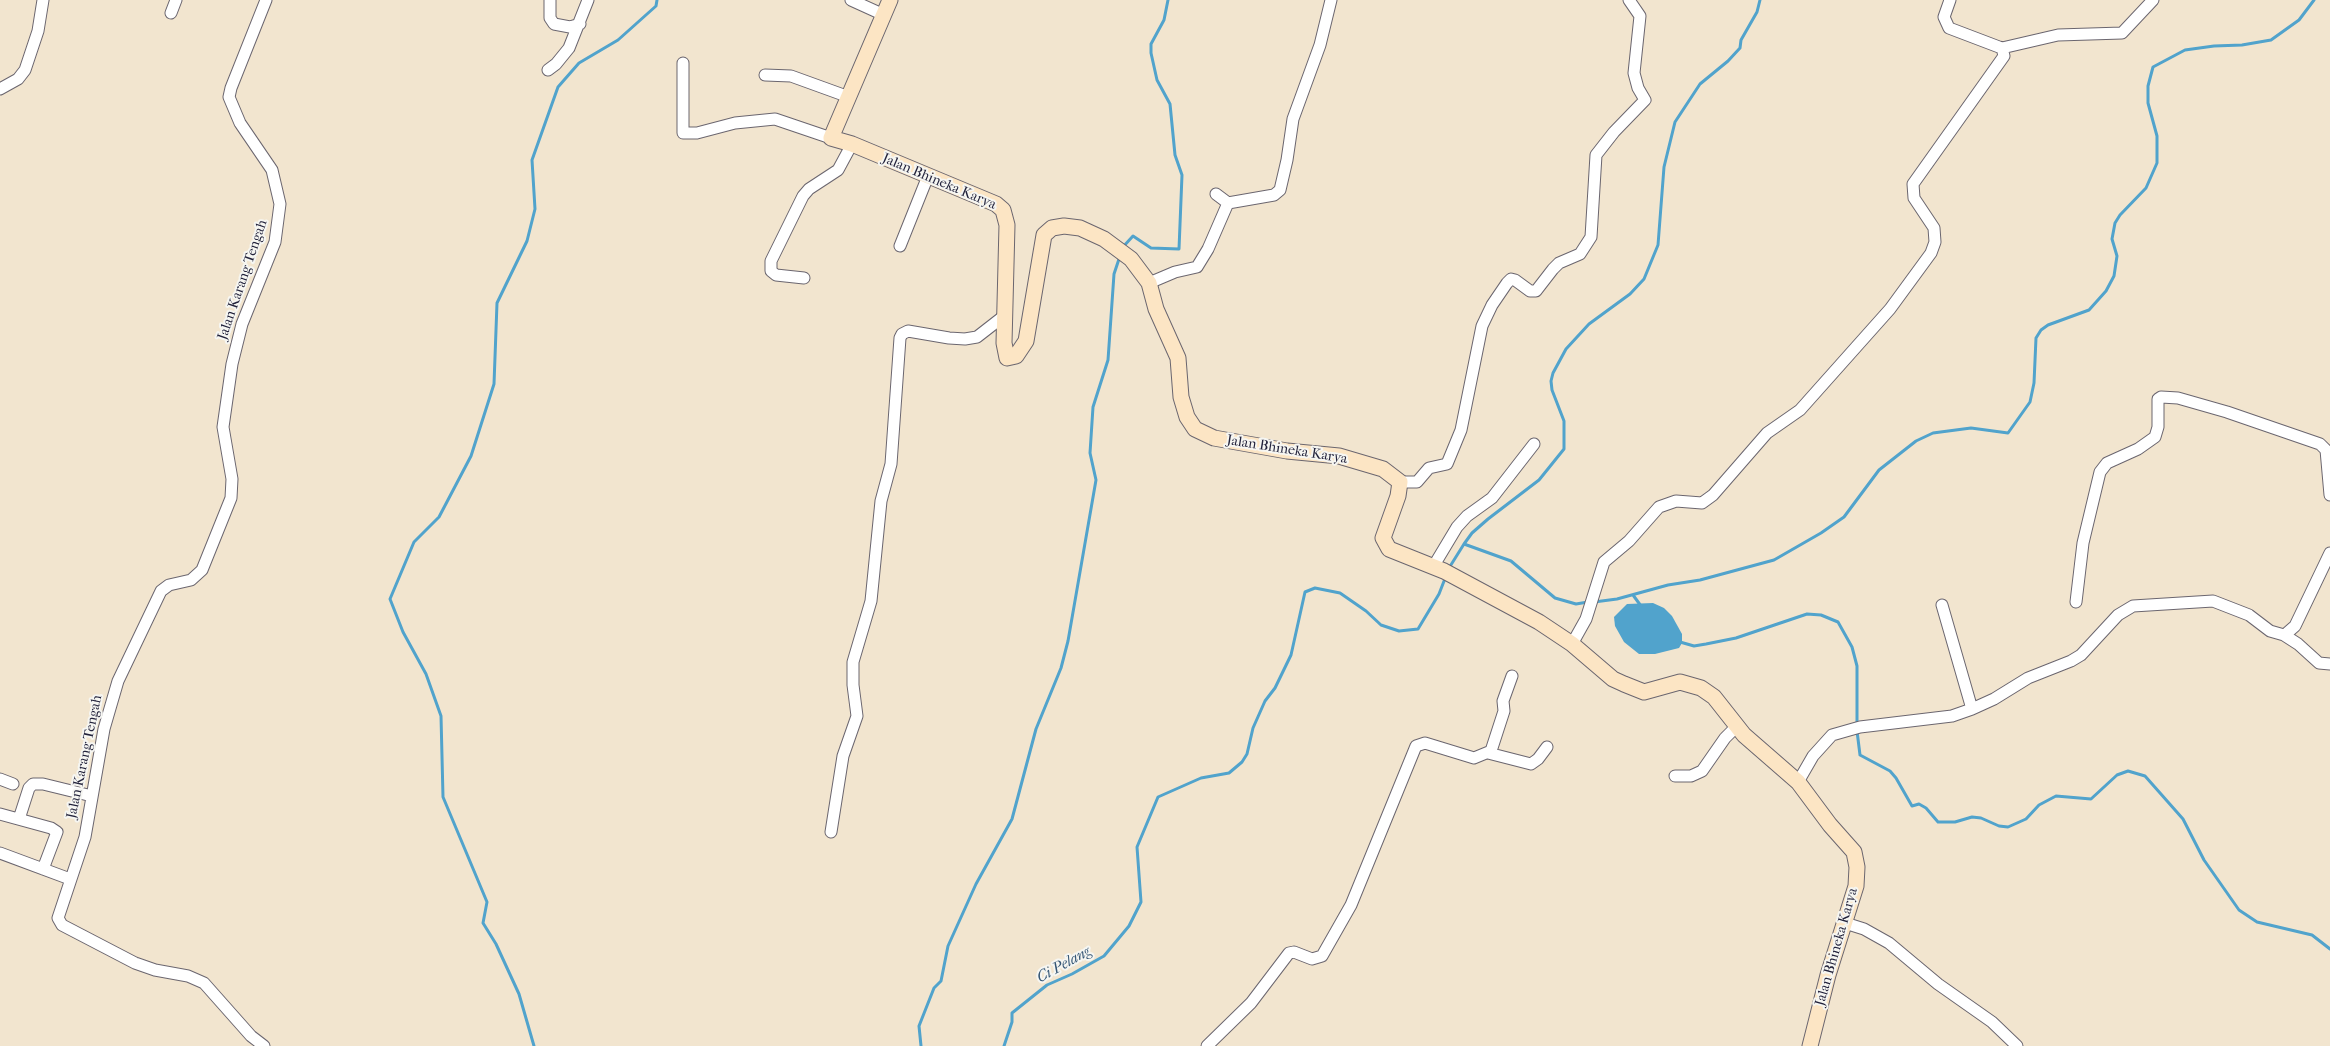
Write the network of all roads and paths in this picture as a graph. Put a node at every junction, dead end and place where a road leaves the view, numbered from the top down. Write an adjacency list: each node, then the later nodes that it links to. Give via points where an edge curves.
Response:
1 (43, 0): 19 (street, via 38,31 25,70 18,79)
2 (176, 0): 12 (street)
3 (266, 0): 49 (street, Jalan Karang Tengah, via 230,97 240,123 272,170 280,204 275,242 242,324 232,364 223,427 232,479 231,498 202,570 192,580 169,585 161,591 118,681 110,704)
4 (550, 0): 14 (street, via 550,18 554,24 570,27)
5 (588, 0): 14 (street)
6 (851, 0): 13 (street)
7 (890, 0): 13 (street)
8 (1331, 0): 25 (street, via 1320,45 1293,119 1280,190 1274,195)
9 (1629, 0): 31 (street, via 1640,16 1634,74 1645,100 1596,155 1591,237 1580,254 1559,263 1536,291 1530,291 1515,280 1506,283 1482,326 1461,430 1446,464 1429,468 1417,482)
10 (1950, 0): 15 (street, via 1944,17 1949,28)
11 (2153, 0): 15 (street, via 2122,33 2058,35)
12 (171, 13)
13 (884, 15): 20 (street)
14 (580, 24): 17 (street, via 569,48)
15 (2002, 48): 38 (street, via 2002,59 1913,184 1914,198 1934,228 1935,242 1931,253 1875,327 1800,410 1767,433 1713,495 1702,504 1676,501 1659,507 1629,542 1604,562 1586,620)
16 (684, 63): 21 (street, via 683,132 697,133 720,126 775,119)
17 (548, 70)
18 (765, 75): 20 (street, via 791,76)
19 (0, 89)
20 (849, 97): 21 (street)
21 (831, 138): 22 (street, Jalan Bhineka Karya)
22 (852, 144): 23 (street, Jalan Bhineka Karya); 27 (street, via 838,170 809,189 804,196 772,261 771,271 776,275)
23 (928, 176): 26 (street); 29 (street, Jalan Bhineka Karya, via 996,204 1003,210 1008,224)
24 (1216, 194): 25 (street)
25 (1228, 203): 28 (street, via 1198,267)
26 (900, 246)
27 (804, 278)
28 (1149, 283): 29 (street, Jalan Bhineka Karya, via 1131,259 1104,239 1080,228 1058,227 1047,232 1043,239 1026,341 1013,358 1007,358 1004,352); 31 (street, Jalan Bhineka Karya, via 1156,309 1178,358 1181,397 1187,417 1195,429 1214,438 1339,456 1383,470)
29 (1004, 316): 52 (street, via 977,337 949,338 908,331 900,338 891,464 881,502 867,620 854,662 857,716 843,756)
30 (1534, 444): 34 (street, via 1492,498 1467,516 1457,528)
31 (1400, 482): 34 (street, Jalan Bhineka Karya, via 1384,543 1389,549)
32 (2330, 496): 35 (street, via 2326,450 2320,444 2227,412 2178,398 2161,397 2158,399 2155,437 2107,463 2100,472 2083,543)
33 (2330, 553): 37 (street, via 2295,626)
34 (1433, 566): 38 (street, Jalan Bhineka Karya, via 1525,614)
35 (2076, 602)
36 (1942, 605): 41 (street)
37 (2284, 635): 39 (street, via 2319,663); 41 (street, via 2270,631 2250,615 2213,601 2133,606 2118,614 2081,655 2062,666 2028,678)
38 (1572, 644): 42 (street, Jalan Bhineka Karya, via 1613,679 1638,691 1650,691 1680,682 1696,685 1714,697)
39 (2330, 664)
40 (1512, 676): 44 (street, via 1503,701 1504,711 1495,745)
41 (1972, 709): 47 (street, via 1935,719 1839,732 1822,744)
42 (1737, 726): 45 (street, via 1702,771 1691,776); 47 (street, Jalan Bhineka Karya)
43 (1547, 747): 44 (street, via 1531,764)
44 (1488, 753): 58 (street, via 1474,758 1426,743 1416,746 1351,904 1322,956 1312,959 1289,953 1250,1003)
45 (1675, 776)
46 (0, 779): 48 (street)
47 (1798, 782): 56 (street, Jalan Bhineka Karya, via 1856,856 1856,886)
48 (13, 784)
49 (92, 796): 51 (street, via 33,784); 55 (street, Jalan Karang Tengah, via 85,837)
50 (0, 814): 51 (street)
51 (19, 819): 54 (street, via 57,832)
52 (831, 832)
53 (0, 853): 54 (street)
54 (44, 869): 55 (street)
55 (70, 879): 57 (street, Jalan Karang Tengah, via 58,915 62,925 135,963 204,983 251,1036)
56 (1845, 923): 59 (street, Jalan Bhineka Karya); 60 (street, via 1888,942 1938,984 1992,1022)
57 (264, 1046)
58 (1207, 1046)
59 (1810, 1046)
60 (2017, 1046)

